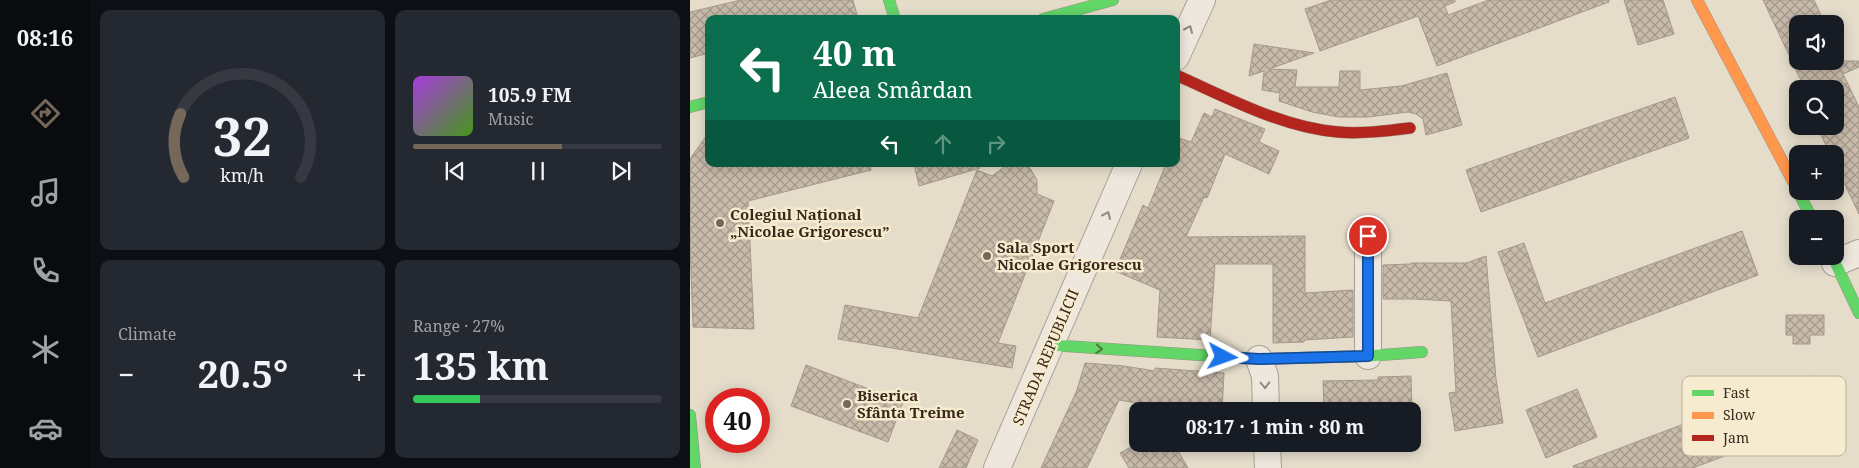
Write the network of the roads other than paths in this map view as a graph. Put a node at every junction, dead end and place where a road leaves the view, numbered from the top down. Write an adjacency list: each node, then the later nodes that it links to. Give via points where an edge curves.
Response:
1 (889, 0): 5 (street)
2 (1113, 0): 6 (street)
3 (1202, 0): 7 (street, one-way to 3)
4 (1697, 0): 13 (street)
5 (894, 15)
6 (1058, 15)
7 (1180, 48)
8 (1180, 77): 11 (street, via 1280,117 1328,131 1367,133)
9 (705, 103): 10 (street)
10 (690, 107)
11 (1410, 128)
12 (1129, 167): 19 (street, STRADA REPUBLICII, one-way to 12)
13 (1789, 174)
14 (1368, 236): 21 (street)
15 (1859, 253): 16 (street)
16 (1844, 256)
17 (1836, 265): 18 (street)
18 (1859, 313)
19 (1050, 345): 22 (street, one-way to 22); 27 (street, STRADA REPUBLICII)
20 (1422, 352): 21 (street)
21 (1368, 356): 22 (street)
22 (1259, 359): 23 (street, one-way to 23, via 1265,376)
23 (1266, 402)
24 (690, 415): 26 (street)
25 (1267, 452): 28 (street)
26 (695, 468)
27 (997, 468)
28 (1268, 468)

